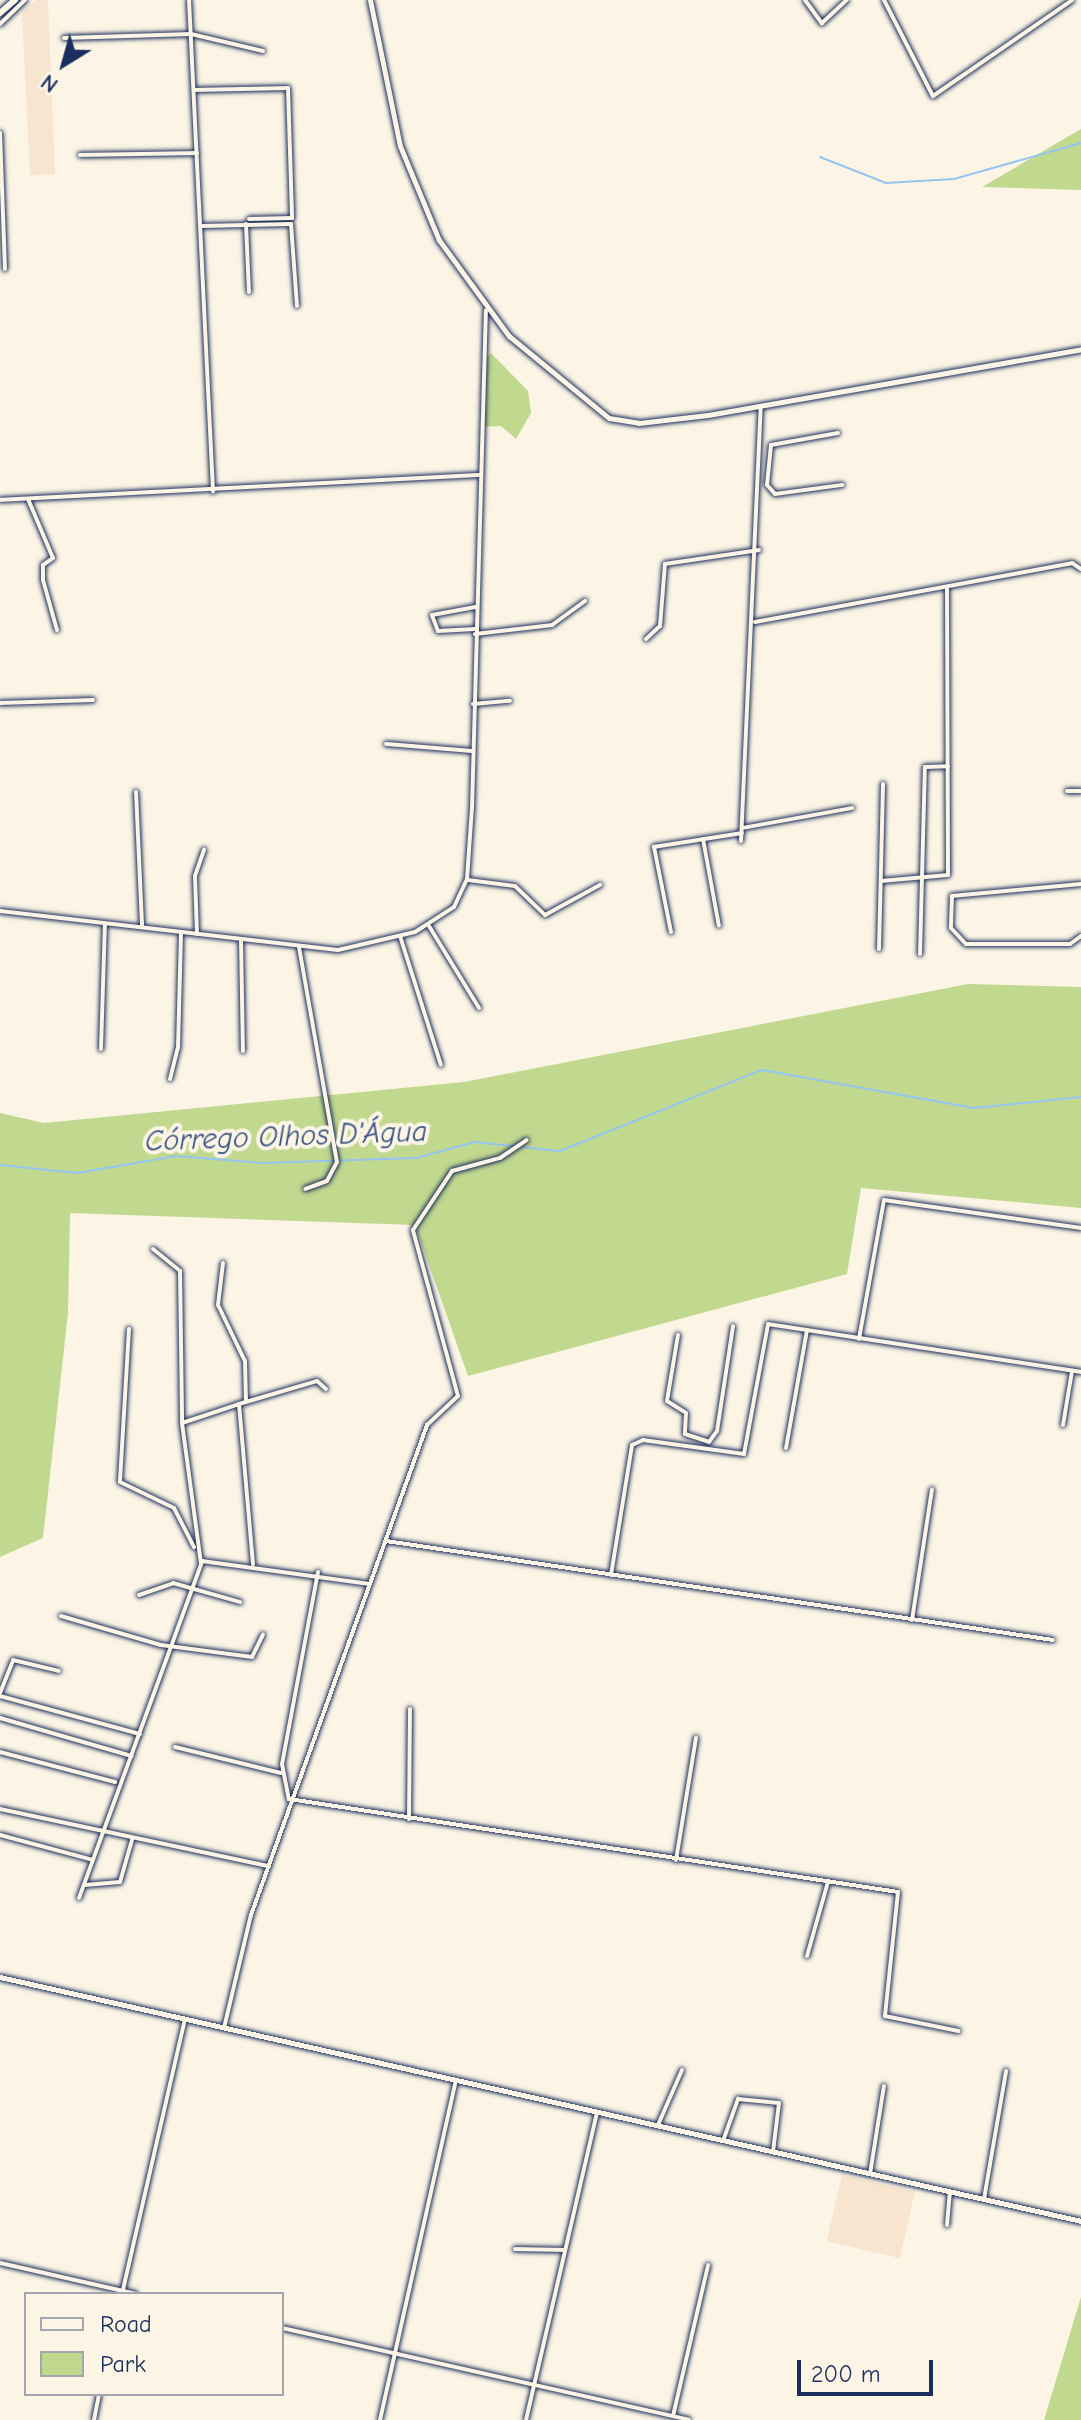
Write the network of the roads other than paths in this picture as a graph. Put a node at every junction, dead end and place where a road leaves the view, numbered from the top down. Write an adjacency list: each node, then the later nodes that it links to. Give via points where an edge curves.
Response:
1 (15, 0): 9 (main road)
2 (25, 0): 10 (street)
3 (189, 0): 11 (street)
4 (370, 0): 23 (street, via 413,183 439,240)
5 (805, 0): 6 (street, via 822,23)
6 (847, 0)
7 (884, 0): 8 (street, via 933,96)
8 (1072, 0)
9 (1, 10)
10 (0, 24)
11 (191, 34): 12 (street); 13 (street); 14 (street)
12 (64, 38)
13 (263, 51)
14 (194, 90): 16 (street); 18 (street, via 288,88 292,218)
15 (0, 133): 20 (street)
16 (197, 153): 17 (street); 19 (street)
17 (80, 155)
18 (248, 222): 19 (street); 21 (street); 22 (street, via 293,226)
19 (201, 226): 31 (street)
20 (5, 269)
21 (249, 292)
22 (297, 306)
23 (486, 310): 25 (street, via 612,419 648,422); 29 (street)
24 (1081, 349): 25 (street)
25 (761, 406): 27 (street)
26 (838, 433): 28 (street, via 776,442)
27 (760, 470): 28 (street); 34 (street)
28 (768, 470): 30 (street, via 775,494)
29 (480, 475): 31 (street); 38 (street)
30 (842, 485)
31 (213, 491): 32 (street)
32 (28, 499): 33 (street); 40 (street, via 53,558 43,565 43,580)
33 (0, 500)
34 (759, 550): 39 (street); 42 (street, via 665,564 660,626)
35 (1081, 569): 36 (street, via 1072,563)
36 (947, 589): 39 (street); 49 (street)
37 (585, 601): 41 (street, via 552,625)
38 (475, 607): 41 (street); 41 (street, via 432,615 441,632)
39 (755, 622): 55 (street)
40 (57, 630)
41 (475, 631): 46 (street)
42 (646, 639)
43 (93, 700): 45 (street)
44 (510, 701): 46 (street)
45 (0, 703)
46 (472, 704): 48 (street)
47 (386, 744): 48 (street)
48 (473, 751): 59 (street)
49 (948, 766): 61 (street, via 948,875); 61 (street, via 925,767)
50 (883, 784): 60 (street)
51 (1067, 791): 52 (street)
52 (1081, 791)
53 (136, 792): 68 (street)
54 (852, 808): 55 (street)
55 (742, 830): 56 (street); 57 (street)
56 (703, 839): 67 (street); 69 (street, via 654,847)
57 (741, 841)
58 (204, 850): 71 (street, via 195,876)
59 (467, 879): 63 (street, via 515,886 545,915); 66 (street, via 454,907)
60 (881, 881): 61 (street); 76 (street)
61 (923, 881): 77 (street)
62 (1081, 884): 73 (street, via 952,896 951,928 966,944 1070,944)
63 (600, 885)
64 (0, 911): 65 (street)
65 (105, 923): 68 (street); 79 (street)
66 (429, 926): 72 (street); 78 (street)
67 (719, 926)
68 (142, 927): 70 (street)
69 (671, 932)
70 (181, 933): 71 (street); 82 (street, via 178,1048)
71 (197, 934): 74 (street)
72 (400, 936): 75 (street, via 338,950); 81 (street)
73 (1081, 936)
74 (241, 940): 75 (street); 80 (street)
75 (299, 947): 84 (street, via 337,1162 331,1178)
76 (879, 949)
77 (920, 954)
78 (479, 1008)
79 (101, 1049)
80 (243, 1051)
81 (441, 1065)
82 (170, 1079)
83 (527, 1140): 104 (street, via 500,1158 452,1171 413,1230 458,1392 427,1425)
84 (305, 1189)
85 (1081, 1228): 92 (street, via 884,1200)
86 (153, 1249): 98 (street, via 180,1271)
87 (223, 1263): 96 (street, via 218,1305 245,1361)
88 (733, 1326): 100 (street, via 714,1440)
89 (129, 1329): 105 (street, via 120,1482 174,1508)
90 (807, 1330): 92 (street); 101 (street, via 765,1327 744,1454); 102 (street)
91 (678, 1335): 100 (street, via 667,1401 686,1413)
92 (859, 1339): 93 (street)
93 (1072, 1371): 94 (street); 99 (street)
94 (1081, 1372)
95 (326, 1389): 96 (street, via 317,1381)
96 (246, 1402): 97 (street)
97 (239, 1404): 98 (street); 107 (street)
98 (182, 1423): 105 (street)
99 (1063, 1425)
100 (685, 1434): 101 (street)
101 (684, 1448): 109 (street, via 632,1445)
102 (786, 1448)
103 (932, 1490): 115 (street)
104 (386, 1541): 109 (street); 110 (street)
105 (196, 1553): 106 (street)
106 (201, 1563): 107 (street); 111 (street)
107 (253, 1564): 108 (street)
108 (318, 1572): 110 (street); 128 (street)
109 (611, 1575): 115 (street)
110 (369, 1584): 130 (street)
111 (192, 1590): 112 (street, via 168,1583); 113 (street); 118 (street)
112 (139, 1595)
113 (240, 1602)
114 (61, 1616): 118 (street)
115 (912, 1620): 117 (street)
116 (263, 1634): 118 (street, via 253,1657)
117 (1053, 1640)
118 (172, 1646): 123 (street)
119 (59, 1671): 120 (street, via 13,1660)
120 (0, 1694): 123 (street)
121 (410, 1709): 132 (street)
122 (0, 1718): 127 (street)
123 (140, 1734): 127 (street)
124 (696, 1738): 137 (street)
125 (175, 1747): 128 (street)
126 (0, 1752): 129 (street)
127 (132, 1756): 133 (street)
128 (281, 1773): 130 (street)
129 (115, 1782)
130 (294, 1800): 132 (street); 138 (street)
131 (0, 1809): 133 (street)
132 (409, 1819): 137 (street)
133 (103, 1834): 135 (street); 136 (street)
134 (0, 1835): 136 (street)
135 (132, 1840): 138 (street); 140 (street, via 120,1882)
136 (93, 1860): 140 (street)
137 (676, 1860): 139 (street)
138 (269, 1866): 145 (street)
139 (828, 1882): 142 (street); 146 (street, via 898,1892 885,2016)
140 (84, 1884): 141 (street)
141 (79, 1898)
142 (807, 1956)
143 (0, 1977): 144 (street)
144 (185, 2019): 145 (street); 164 (street)
145 (224, 2028): 149 (street)
146 (958, 2031)
147 (682, 2070): 152 (street)
148 (1006, 2071): 157 (street)
149 (456, 2080): 151 (street); 166 (street)
150 (884, 2086): 155 (street)
151 (597, 2112): 152 (street); 161 (street)
152 (657, 2126): 153 (street)
153 (723, 2141): 154 (street); 154 (street, via 738,2099 779,2103)
154 (773, 2152): 155 (street)
155 (870, 2174): 156 (street)
156 (950, 2192): 157 (street); 159 (street)
157 (984, 2199): 158 (street)
158 (1081, 2221)
159 (947, 2225)
160 (515, 2249): 161 (street)
161 (565, 2250): 167 (street)
162 (0, 2263): 164 (street)
163 (708, 2265): 169 (street)
164 (122, 2292)
165 (284, 2328): 166 (street)
166 (395, 2353): 167 (street); 171 (street)
167 (534, 2384): 169 (street); 172 (street)
168 (99, 2396): 170 (street)
169 (673, 2416): 173 (street)
170 (94, 2420)
171 (380, 2420)
172 (526, 2420)
173 (689, 2420)

